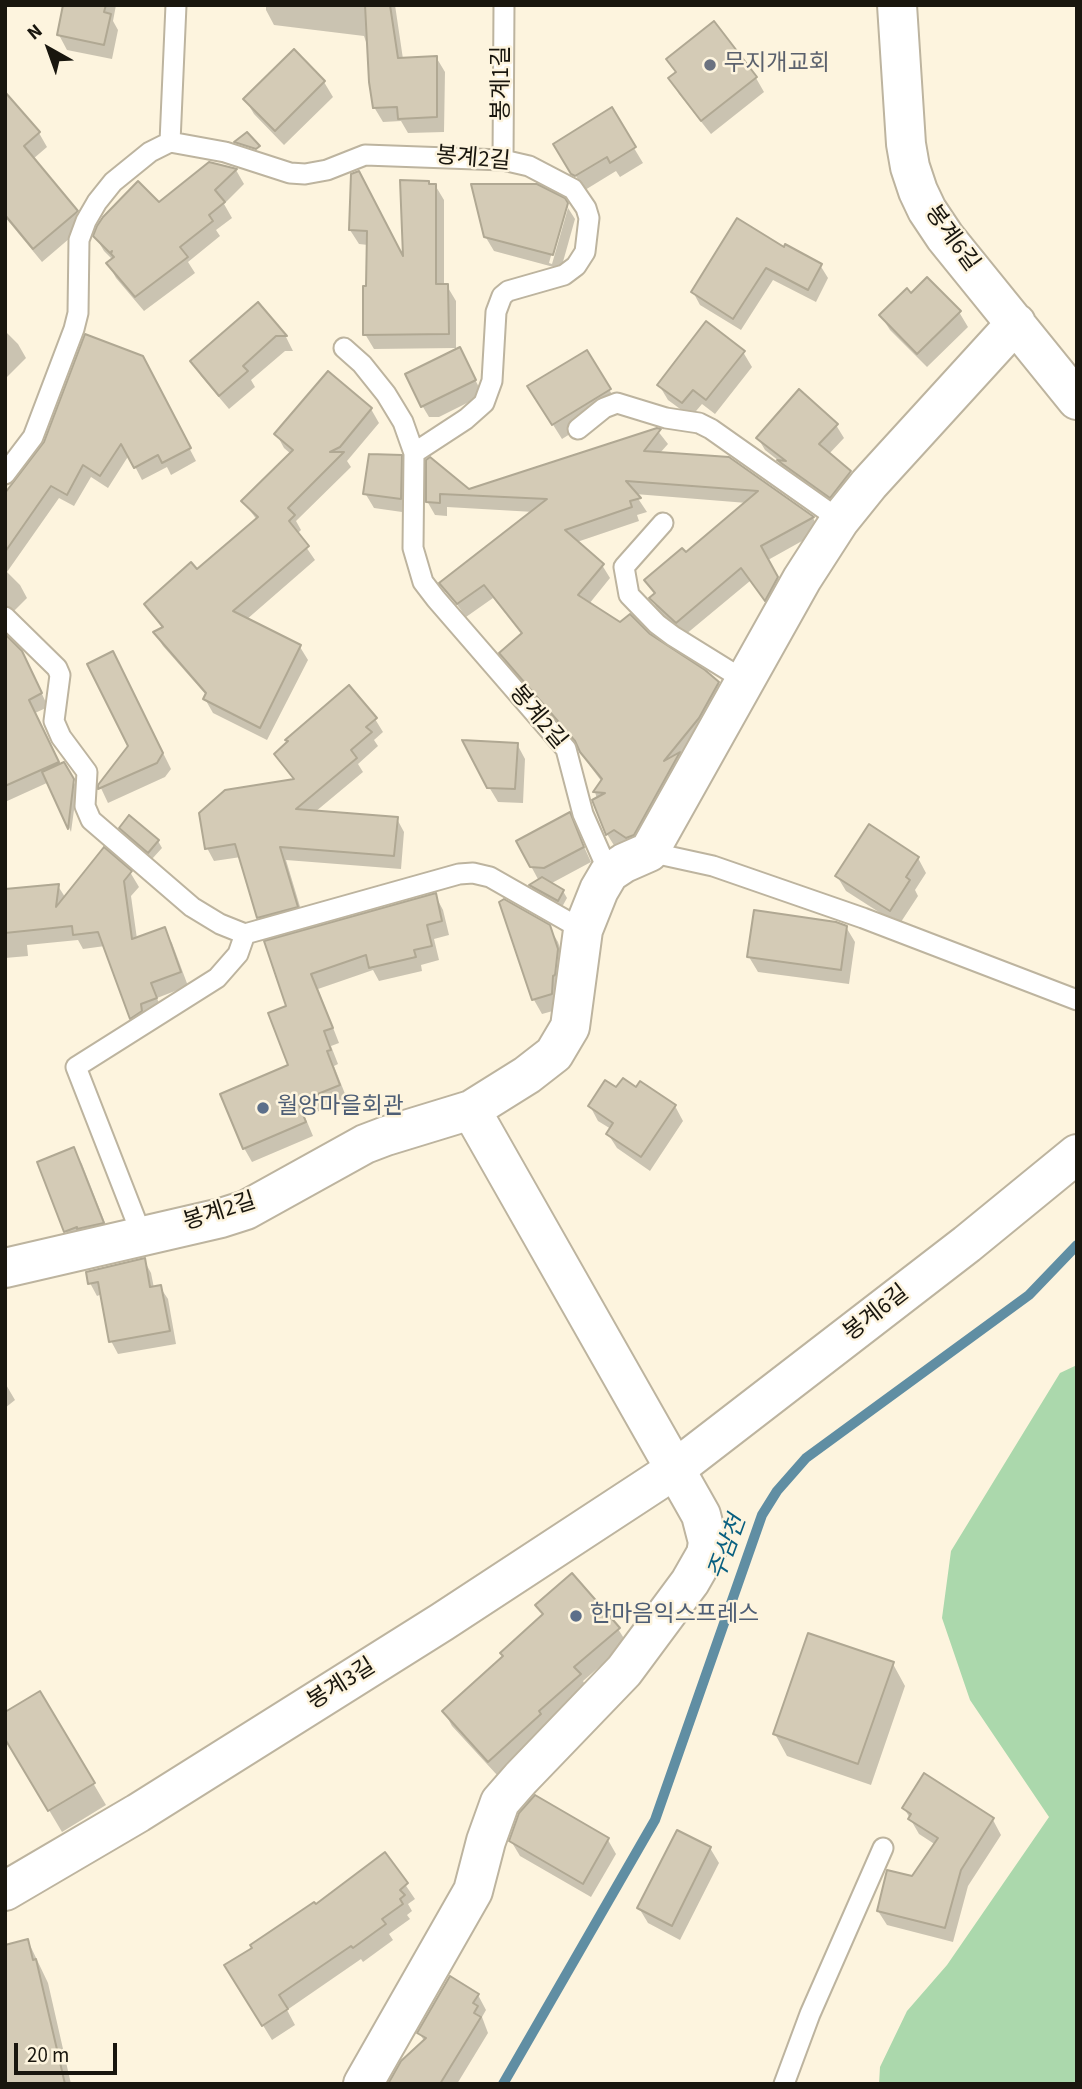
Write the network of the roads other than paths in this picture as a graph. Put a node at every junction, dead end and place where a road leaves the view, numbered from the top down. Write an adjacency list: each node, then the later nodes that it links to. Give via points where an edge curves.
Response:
1 (176, 5): 4 (lane)
2 (504, 5): 5 (lane, 봉계1길)
3 (897, 5): 6 (street, 봉계6길, via 906,144 918,191 945,237)
4 (170, 142): 5 (lane, 봉계2길, via 304,174 365,155); 11 (lane, via 113,182 86,221 79,240 74,329 33,437)
5 (503, 160): 10 (lane, 봉계2길, via 529,166 573,189 589,218 585,252 564,275 502,296 496,312 492,381 484,403)
6 (1016, 323): 8 (street, 봉계6길); 12 (street)
7 (344, 348): 10 (lane, via 386,394)
8 (1077, 400)
9 (578, 429): 12 (lane, via 604,408 617,404 699,424)
10 (414, 453): 17 (lane, 봉계2길, via 413,548 423,582 566,749 583,814)
11 (5, 474)
12 (840, 520): 15 (street)
13 (663, 523): 15 (lane, via 624,568 629,595 673,636)
14 (5, 617): 19 (lane, via 60,675 54,721 87,772 85,806 91,820 192,907)
15 (744, 680): 16 (street)
16 (649, 852): 17 (street); 20 (lane, via 713,866)
17 (609, 873): 18 (street, 봉계2길)
18 (583, 930): 19 (lane, via 490,877 473,873); 21 (street, 봉계2길, via 570,1027 563,1043 535,1070)
19 (245, 934): 23 (lane, via 238,954 217,978 76,1067)
20 (1077, 1000)
21 (471, 1110): 23 (street, 봉계2길, via 365,1144 246,1210); 25 (street)
22 (1077, 1154): 25 (street, 봉계6길)
23 (142, 1236): 24 (street, 봉계2길)
24 (5, 1268)
25 (674, 1470): 27 (street, 봉계3길, via 396,1651); 28 (street, via 701,1515 708,1542 706,1555 624,1671 500,1802 473,1891)
26 (883, 1848): 29 (lane)
27 (5, 1891)
28 (363, 2084)
29 (784, 2084)

